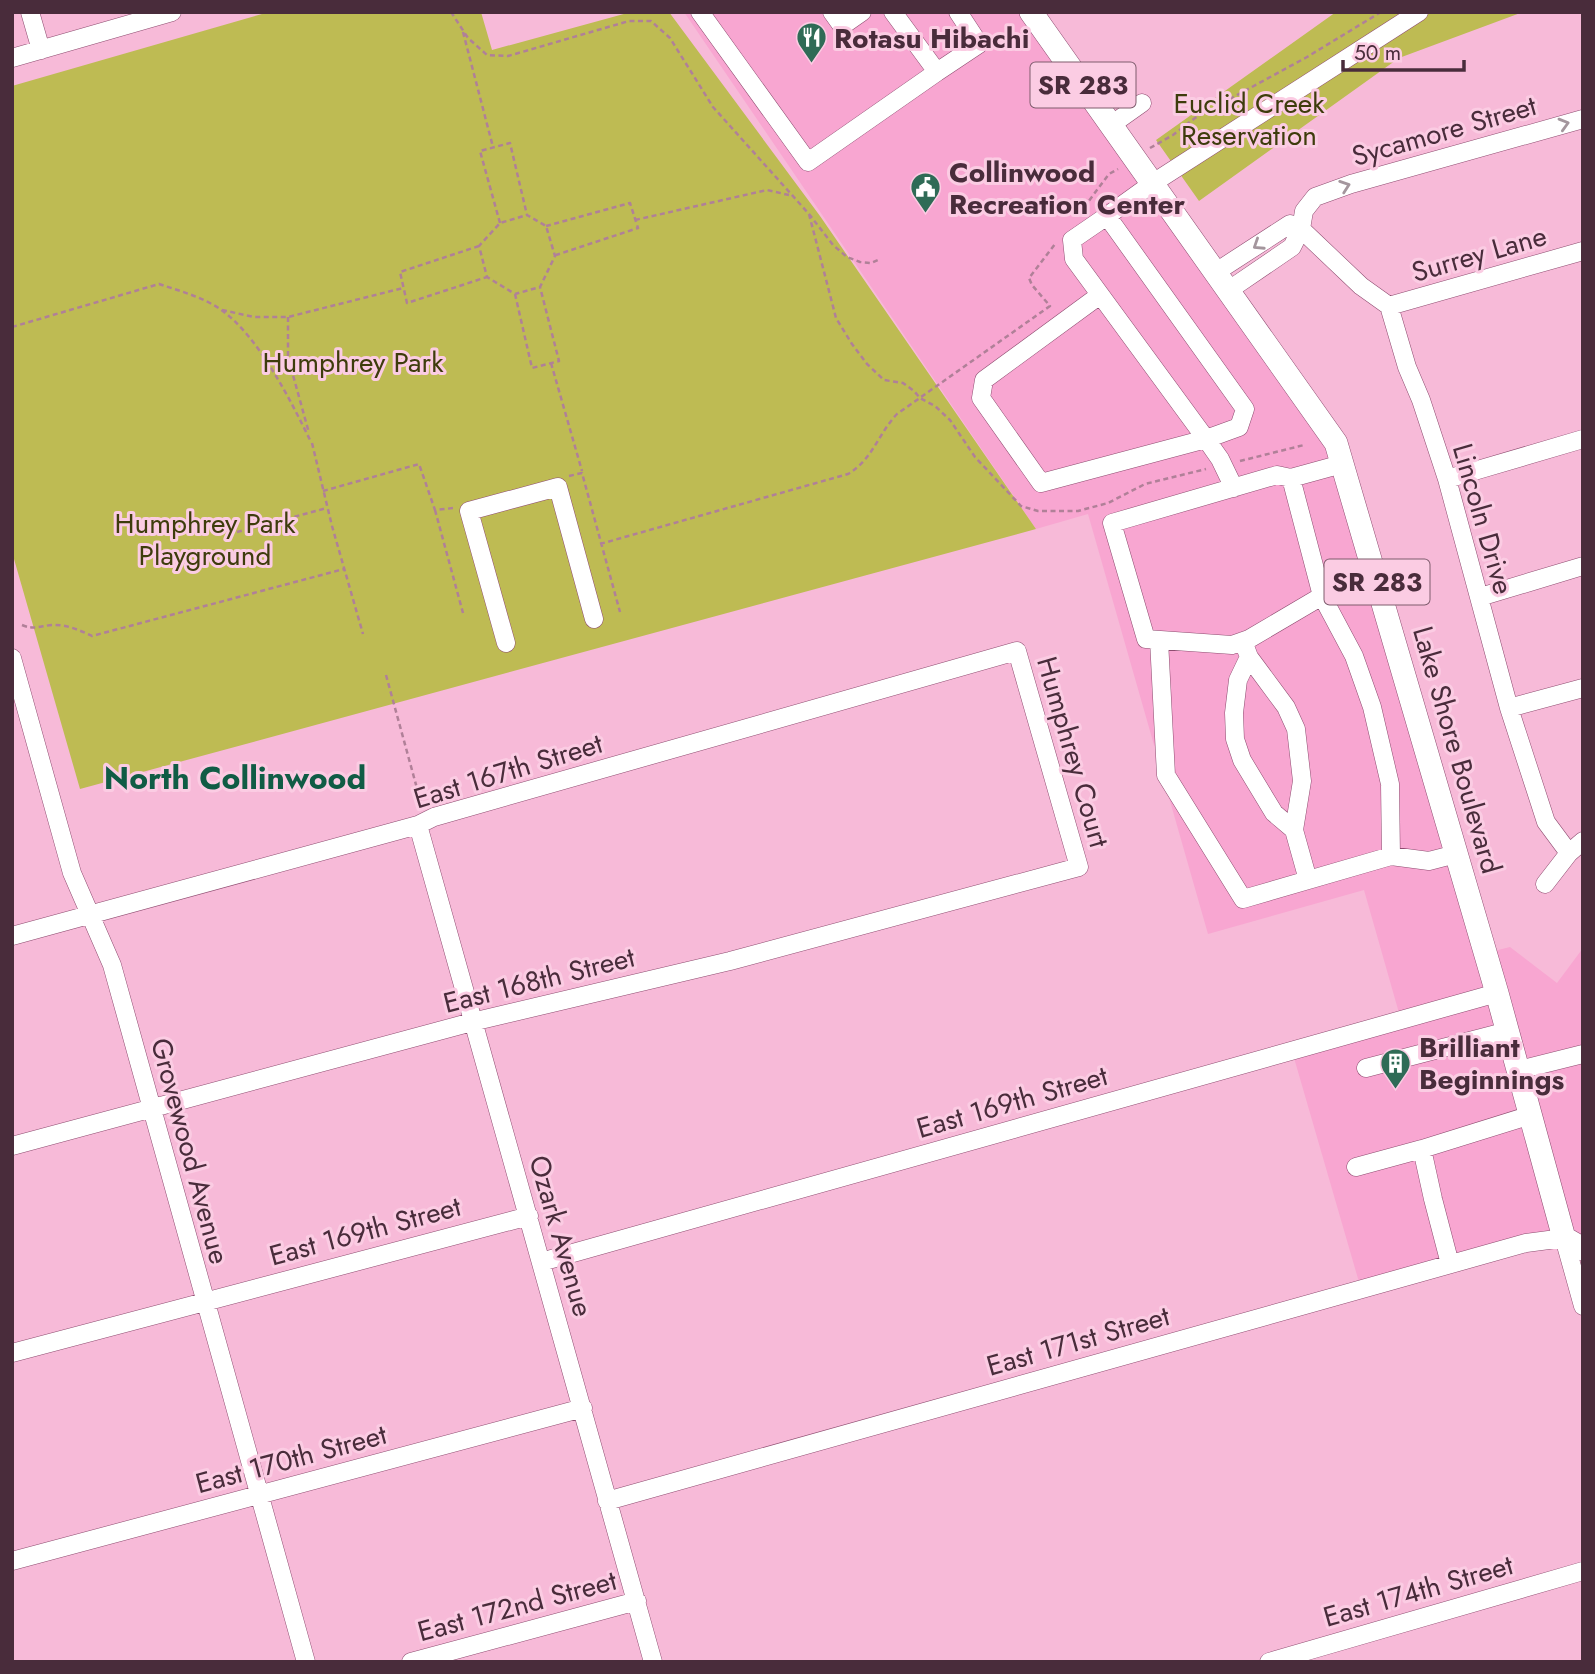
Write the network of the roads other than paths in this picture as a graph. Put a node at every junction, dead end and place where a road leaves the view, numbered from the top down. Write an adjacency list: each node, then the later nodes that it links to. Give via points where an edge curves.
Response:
1 (30, 12): 10 (street)
2 (172, 12): 10 (street)
3 (699, 12): 12 (street, via 808,163)
4 (832, 12): 5 (street, via 842,26)
5 (862, 12)
6 (893, 12): 12 (street)
7 (958, 12): 12 (street, via 979,44)
8 (1031, 12): 15 (main road, Lake Shore Boulevard / SR 283)
9 (1419, 12): 16 (street)
10 (41, 50): 11 (street)
11 (12, 58)
12 (937, 72)
13 (1142, 103): 15 (street)
14 (1583, 119): 18 (street, Sycamore Street, one-way to 14, via 1304,211 1315,197)
15 (1111, 125): 16 (main road, Lake Shore Boulevard / SR 283)
16 (1153, 183): 17 (street); 20 (main road, Lake Shore Boulevard / SR 283)
17 (1107, 216): 21 (street, via 1072,240 1074,259); 23 (street, via 1245,408 1239,427)
18 (1301, 229): 20 (street, via 1290,224); 22 (street)
19 (1583, 251): 22 (street, Surrey Lane)
20 (1223, 281): 25 (main road, Lake Shore Boulevard / SR 283, via 1336,443)
21 (1100, 295): 23 (street); 23 (street, via 984,380 981,398 1041,483)
22 (1389, 306): 27 (street, Lincoln Drive)
23 (1206, 439): 28 (street, via 1214,467)
24 (1583, 439): 27 (street)
25 (1342, 464): 26 (street); 30 (main road, Lake Shore Boulevard / SR 283)
26 (1291, 478): 28 (street, via 1277,475); 31 (street)
27 (1447, 479): 32 (street, Lincoln Drive)
28 (1234, 488): 34 (street, via 1112,523 1146,639)
29 (1583, 566): 32 (street)
30 (1376, 579): 31 (street); 44 (main road, Lake Shore Boulevard / SR 283)
31 (1322, 596): 36 (street); 45 (street, via 1354,656 1372,707 1390,783)
32 (1480, 597): 40 (street, Lincoln Drive)
33 (594, 619): 35 (street, via 558,487 469,511)
34 (1159, 640): 36 (street); 47 (street, via 1166,775 1243,899)
35 (506, 643)
36 (1246, 649): 42 (street, via 1296,729 1302,781); 42 (street, via 1238,680 1235,739 1242,760 1274,813)
37 (1017, 651): 41 (street, East 167th Street); 46 (street, Humphrey Court)
38 (12, 658): 49 (street, Grovewood Avenue, via 72,873)
39 (1583, 688): 40 (street)
40 (1509, 708): 43 (street, Lincoln Drive, via 1546,822)
41 (418, 825): 49 (street, East 167th Street); 52 (street, Ozark Avenue)
42 (1294, 830): 47 (street)
43 (1576, 847): 48 (street)
44 (1457, 854): 45 (street, via 1429,861); 51 (main road, Lake Shore Boulevard / SR 283)
45 (1391, 856): 47 (street)
46 (1079, 867): 52 (street, East 168th Street, via 730,961)
47 (1308, 880)
48 (1545, 884)
49 (90, 915): 50 (street, East 167th Street); 57 (street, Grovewood Avenue, via 112,965)
50 (12, 936)
51 (1497, 993): 53 (main road, Lake Shore Boulevard / SR 283); 64 (street, East 169th Street)
52 (472, 1022): 57 (street, East 168th Street); 62 (street, Ozark Avenue)
53 (1508, 1031): 55 (street); 56 (main road, Lake Shore Boulevard / SR 283)
54 (1583, 1054): 56 (street)
55 (1366, 1068)
56 (1519, 1070): 58 (main road, Lake Shore Boulevard / SR 283)
57 (150, 1108): 59 (street, East 168th Street); 66 (street, Grovewood Avenue)
58 (1531, 1115): 60 (street); 63 (main road, Lake Shore Boulevard / SR 283)
59 (12, 1146)
60 (1422, 1149): 61 (street); 65 (street)
61 (1356, 1167)
62 (529, 1216): 64 (street, Ozark Avenue); 66 (street, East 169th Street)
63 (1573, 1244): 65 (street, East 171st Street, via 1526,1242); 67 (street)
64 (541, 1262): 69 (street, Ozark Avenue)
65 (1450, 1264): 71 (street, East 171st Street)
66 (205, 1300): 68 (street, East 169th Street); 70 (street, Grovewood Avenue)
67 (1583, 1306)
68 (12, 1353)
69 (583, 1408): 70 (street, East 170th Street); 71 (street, Ozark Avenue)
70 (259, 1495): 72 (street, East 170th Street); 75 (street, Grovewood Avenue)
71 (607, 1501): 74 (street, Ozark Avenue)
72 (12, 1561)
73 (1583, 1571): 78 (street, East 174th Street)
74 (636, 1601): 76 (street, East 172nd Street); 77 (street, Ozark Avenue)
75 (306, 1662)
76 (411, 1662)
77 (653, 1662)
78 (1269, 1662)

